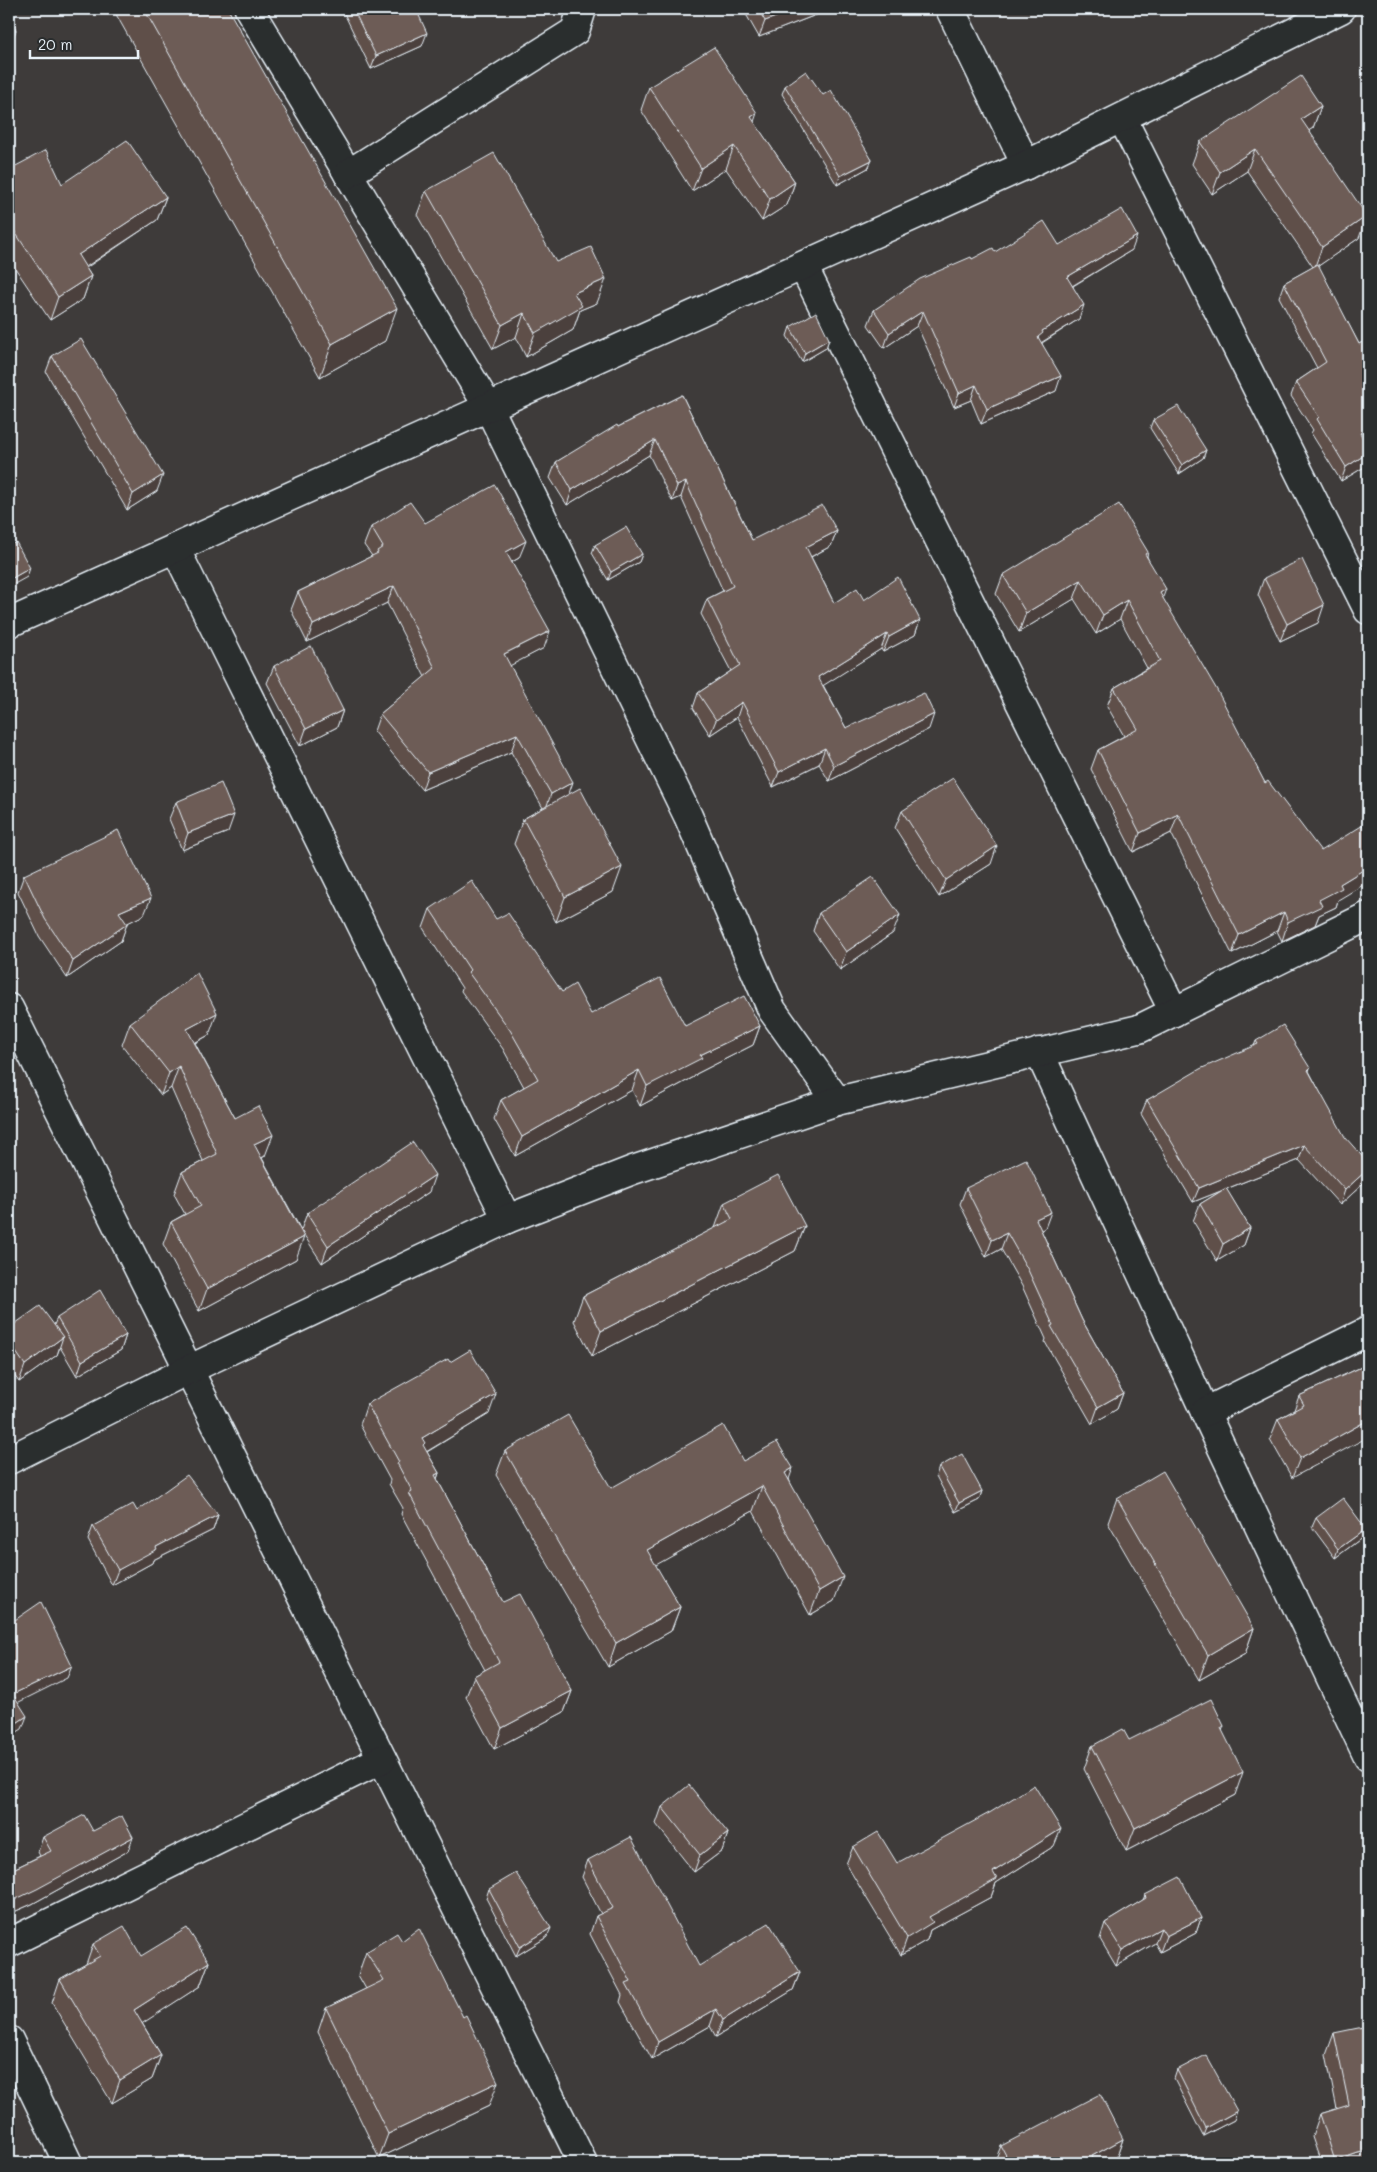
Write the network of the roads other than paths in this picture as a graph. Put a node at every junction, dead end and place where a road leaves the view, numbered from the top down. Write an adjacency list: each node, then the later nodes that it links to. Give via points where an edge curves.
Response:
1 (249, 9): 7 (street)
2 (582, 9): 7 (street, via 575,31)
3 (950, 9): 6 (street)
4 (1340, 9): 5 (street)
5 (1122, 118): 6 (street); 11 (street)
6 (1026, 165): 8 (street)
7 (348, 174): 9 (street)
8 (803, 266): 9 (street); 15 (street)
9 (489, 408): 10 (street); 17 (street, via 688,816 772,1010)
10 (175, 548): 12 (street); 18 (street)
11 (1368, 610)
12 (9, 623)
13 (1368, 916): 15 (street)
14 (9, 1008): 20 (street)
15 (1174, 1012): 16 (street, via 1139,1029)
16 (1039, 1052): 17 (street); 21 (street)
17 (837, 1101): 18 (street, via 632,1170)
18 (507, 1220): 20 (street)
19 (1368, 1331): 21 (street)
20 (188, 1370): 22 (street); 24 (street)
21 (1205, 1412): 23 (street)
22 (9, 1460)
23 (1368, 1757)
24 (382, 1759): 25 (street); 28 (street)
25 (9, 1943)
26 (9, 2040): 27 (street)
27 (68, 2163)
28 (583, 2163)

